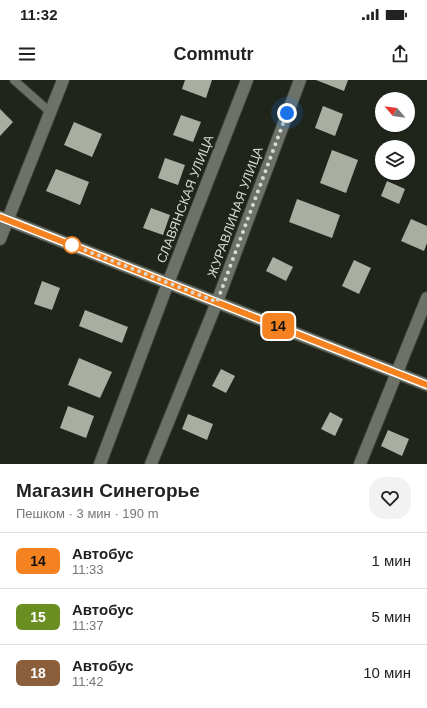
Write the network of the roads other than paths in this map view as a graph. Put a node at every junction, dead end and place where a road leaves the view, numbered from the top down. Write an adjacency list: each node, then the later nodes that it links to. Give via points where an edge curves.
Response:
1 (14, 80): 5 (lane)
2 (63, 80): 5 (street)
3 (247, 80): 8 (street, СЛАВЯНСКАЯ УЛИЦА)
4 (300, 80): 10 (street, ЖУРАВЛИНАЯ УЛИЦА)
5 (50, 112): 6 (street)
6 (4, 218): 7 (street); 8 (street)
7 (0, 239)
8 (168, 283): 10 (street); 13 (street, СЛАВЯНСКАЯ УЛИЦА)
9 (427, 298): 11 (street)
10 (217, 302): 11 (street); 14 (street, ЖУРАВЛИНАЯ УЛИЦА)
11 (397, 374): 12 (street); 15 (street)
12 (427, 385)
13 (100, 464)
14 (151, 464)
15 (360, 464)

